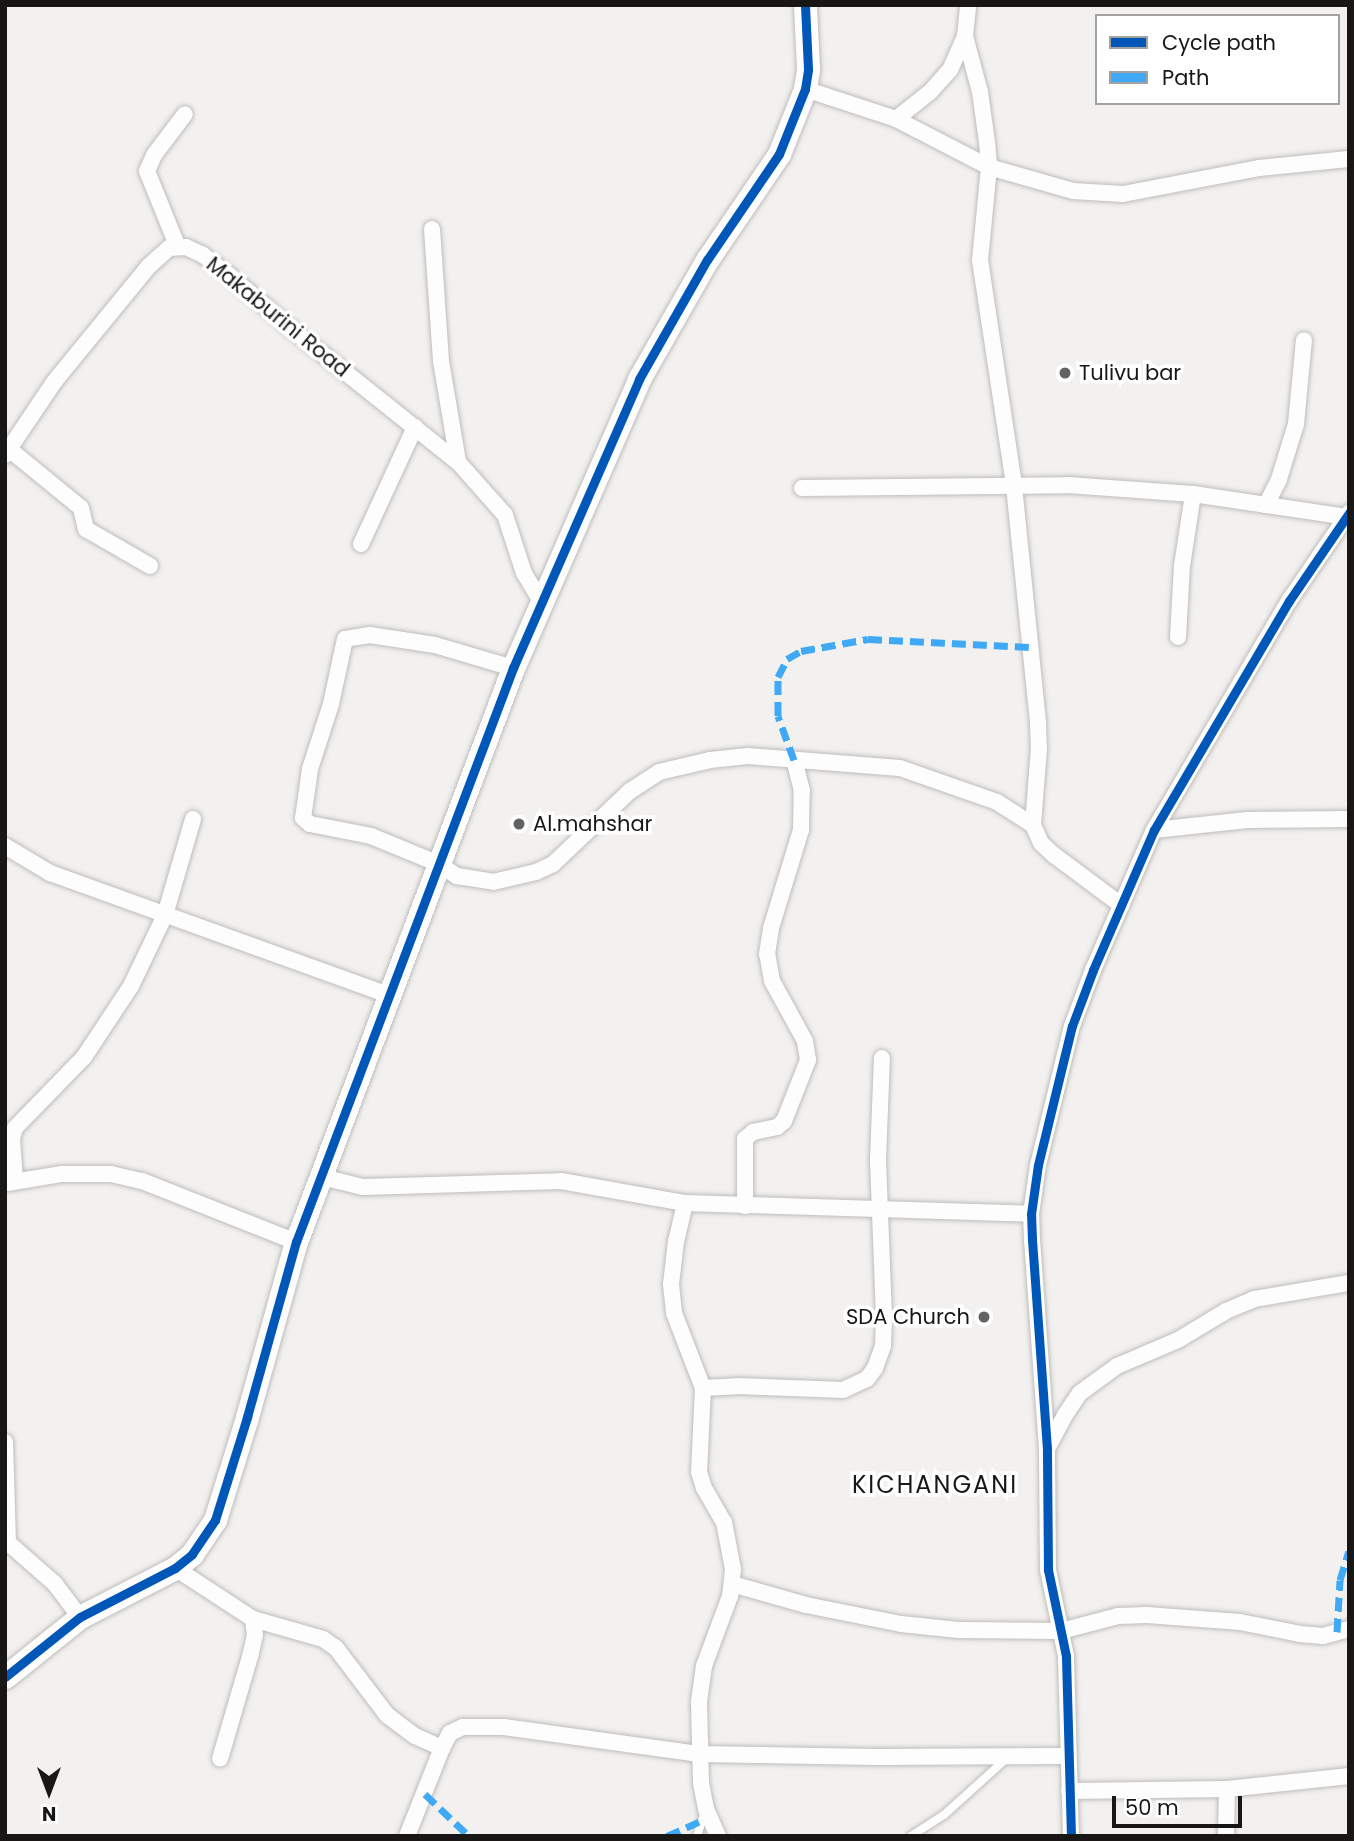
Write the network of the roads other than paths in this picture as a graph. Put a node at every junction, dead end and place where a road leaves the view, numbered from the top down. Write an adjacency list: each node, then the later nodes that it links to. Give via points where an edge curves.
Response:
1 (804, 5): 4 (street)
2 (968, 5): 3 (street)
3 (965, 36): 6 (street, via 950,70); 8 (street, via 980,92)
4 (805, 89): 6 (street); 22 (street, via 779,154 707,260 639,379)
5 (185, 114): 10 (street, via 153,155 147,171)
6 (896, 119): 8 (street)
7 (1349, 159): 8 (street, via 1259,168 1123,194 1073,191)
8 (989, 167): 15 (street, via 980,260)
9 (432, 229): 14 (street, via 443,386)
10 (177, 245): 12 (street, Makaburini Road, via 203,255); 13 (street, via 149,266 88,338)
11 (1304, 340): 18 (street, via 1296,424)
12 (415, 427): 14 (street, Makaburini Road); 20 (street)
13 (7, 452): 21 (street, via 81,508 86,529)
14 (458, 461): 22 (street, Makaburini Road, via 505,515 524,573)
15 (1014, 486): 16 (street); 17 (street); 28 (street, via 1039,748)
16 (802, 488)
17 (1193, 494): 18 (street); 23 (street)
18 (1266, 505): 19 (street)
19 (1348, 515): 29 (street, via 1289,601)
20 (361, 544)
21 (150, 566)
22 (542, 603): 24 (street)
23 (1178, 637)
24 (513, 668): 31 (street); 31 (street, via 435,645 370,635 345,639 310,769 303,818 310,824 371,836)
25 (794, 760): 28 (street, via 864,763 924,774 998,802); 31 (street, via 729,758 659,772 630,791 572,850 536,872 476,881); 40 (street, via 802,791 801,831 771,929 767,967 805,1041 807,1060 784,1121 746,1139)
26 (193, 819): 33 (street)
27 (1349, 819): 29 (street, via 1247,820)
28 (1033, 825): 32 (street, via 1041,843 1054,855)
29 (1154, 830): 32 (street)
30 (5, 846): 33 (street, via 50,873)
31 (439, 864): 34 (street)
32 (1121, 905): 42 (street, via 1072,1027 1038,1165)
33 (166, 915): 34 (street); 36 (street, via 99,1038)
34 (389, 995): 37 (street, via 328,1150)
35 (882, 1058): 41 (street)
36 (10, 1126): 38 (street)
37 (322, 1177): 39 (street, via 363,1187 561,1181); 43 (street)
38 (10, 1182): 43 (street, via 83,1173 121,1176)
39 (685, 1203): 40 (street); 45 (street, via 671,1284 674,1313)
40 (745, 1206): 41 (street)
41 (881, 1209): 42 (street); 45 (street, via 883,1346 867,1379 843,1390)
42 (1031, 1214): 47 (street)
43 (296, 1242): 49 (street, via 215,1520)
44 (1349, 1283): 47 (street, via 1254,1299 1117,1366 1080,1393)
45 (703, 1388): 50 (street, via 699,1472 724,1522 732,1550)
46 (5, 1442): 48 (street)
47 (1047, 1449): 54 (street, via 1048,1570)
48 (7, 1541): 51 (street, via 55,1584)
49 (175, 1568): 51 (street); 52 (street)
50 (732, 1584): 54 (street, via 901,1624); 57 (street, via 704,1666)
51 (80, 1617): 55 (street)
52 (253, 1619): 56 (street, via 323,1639 336,1648 387,1715 415,1736); 60 (street, via 256,1635)
53 (1349, 1629): 54 (street, via 1323,1636 1240,1622 1147,1615 1118,1616)
54 (1061, 1631): 58 (street, via 1066,1656)
55 (5, 1677)
56 (442, 1748): 57 (street, via 450,1733 463,1727 490,1726); 65 (street)
57 (698, 1754): 59 (street); 64 (street)
58 (1068, 1756): 59 (street); 63 (street)
59 (1008, 1757): 68 (lane, via 945,1814)
60 (220, 1759)
61 (1349, 1776): 62 (street)
62 (1227, 1789): 63 (street); 70 (street)
63 (1069, 1791): 69 (street)
64 (706, 1809): 66 (lane); 67 (street)
65 (407, 1836)
66 (697, 1836)
67 (718, 1836)
68 (911, 1836)
69 (1071, 1836)
70 (1226, 1836)

